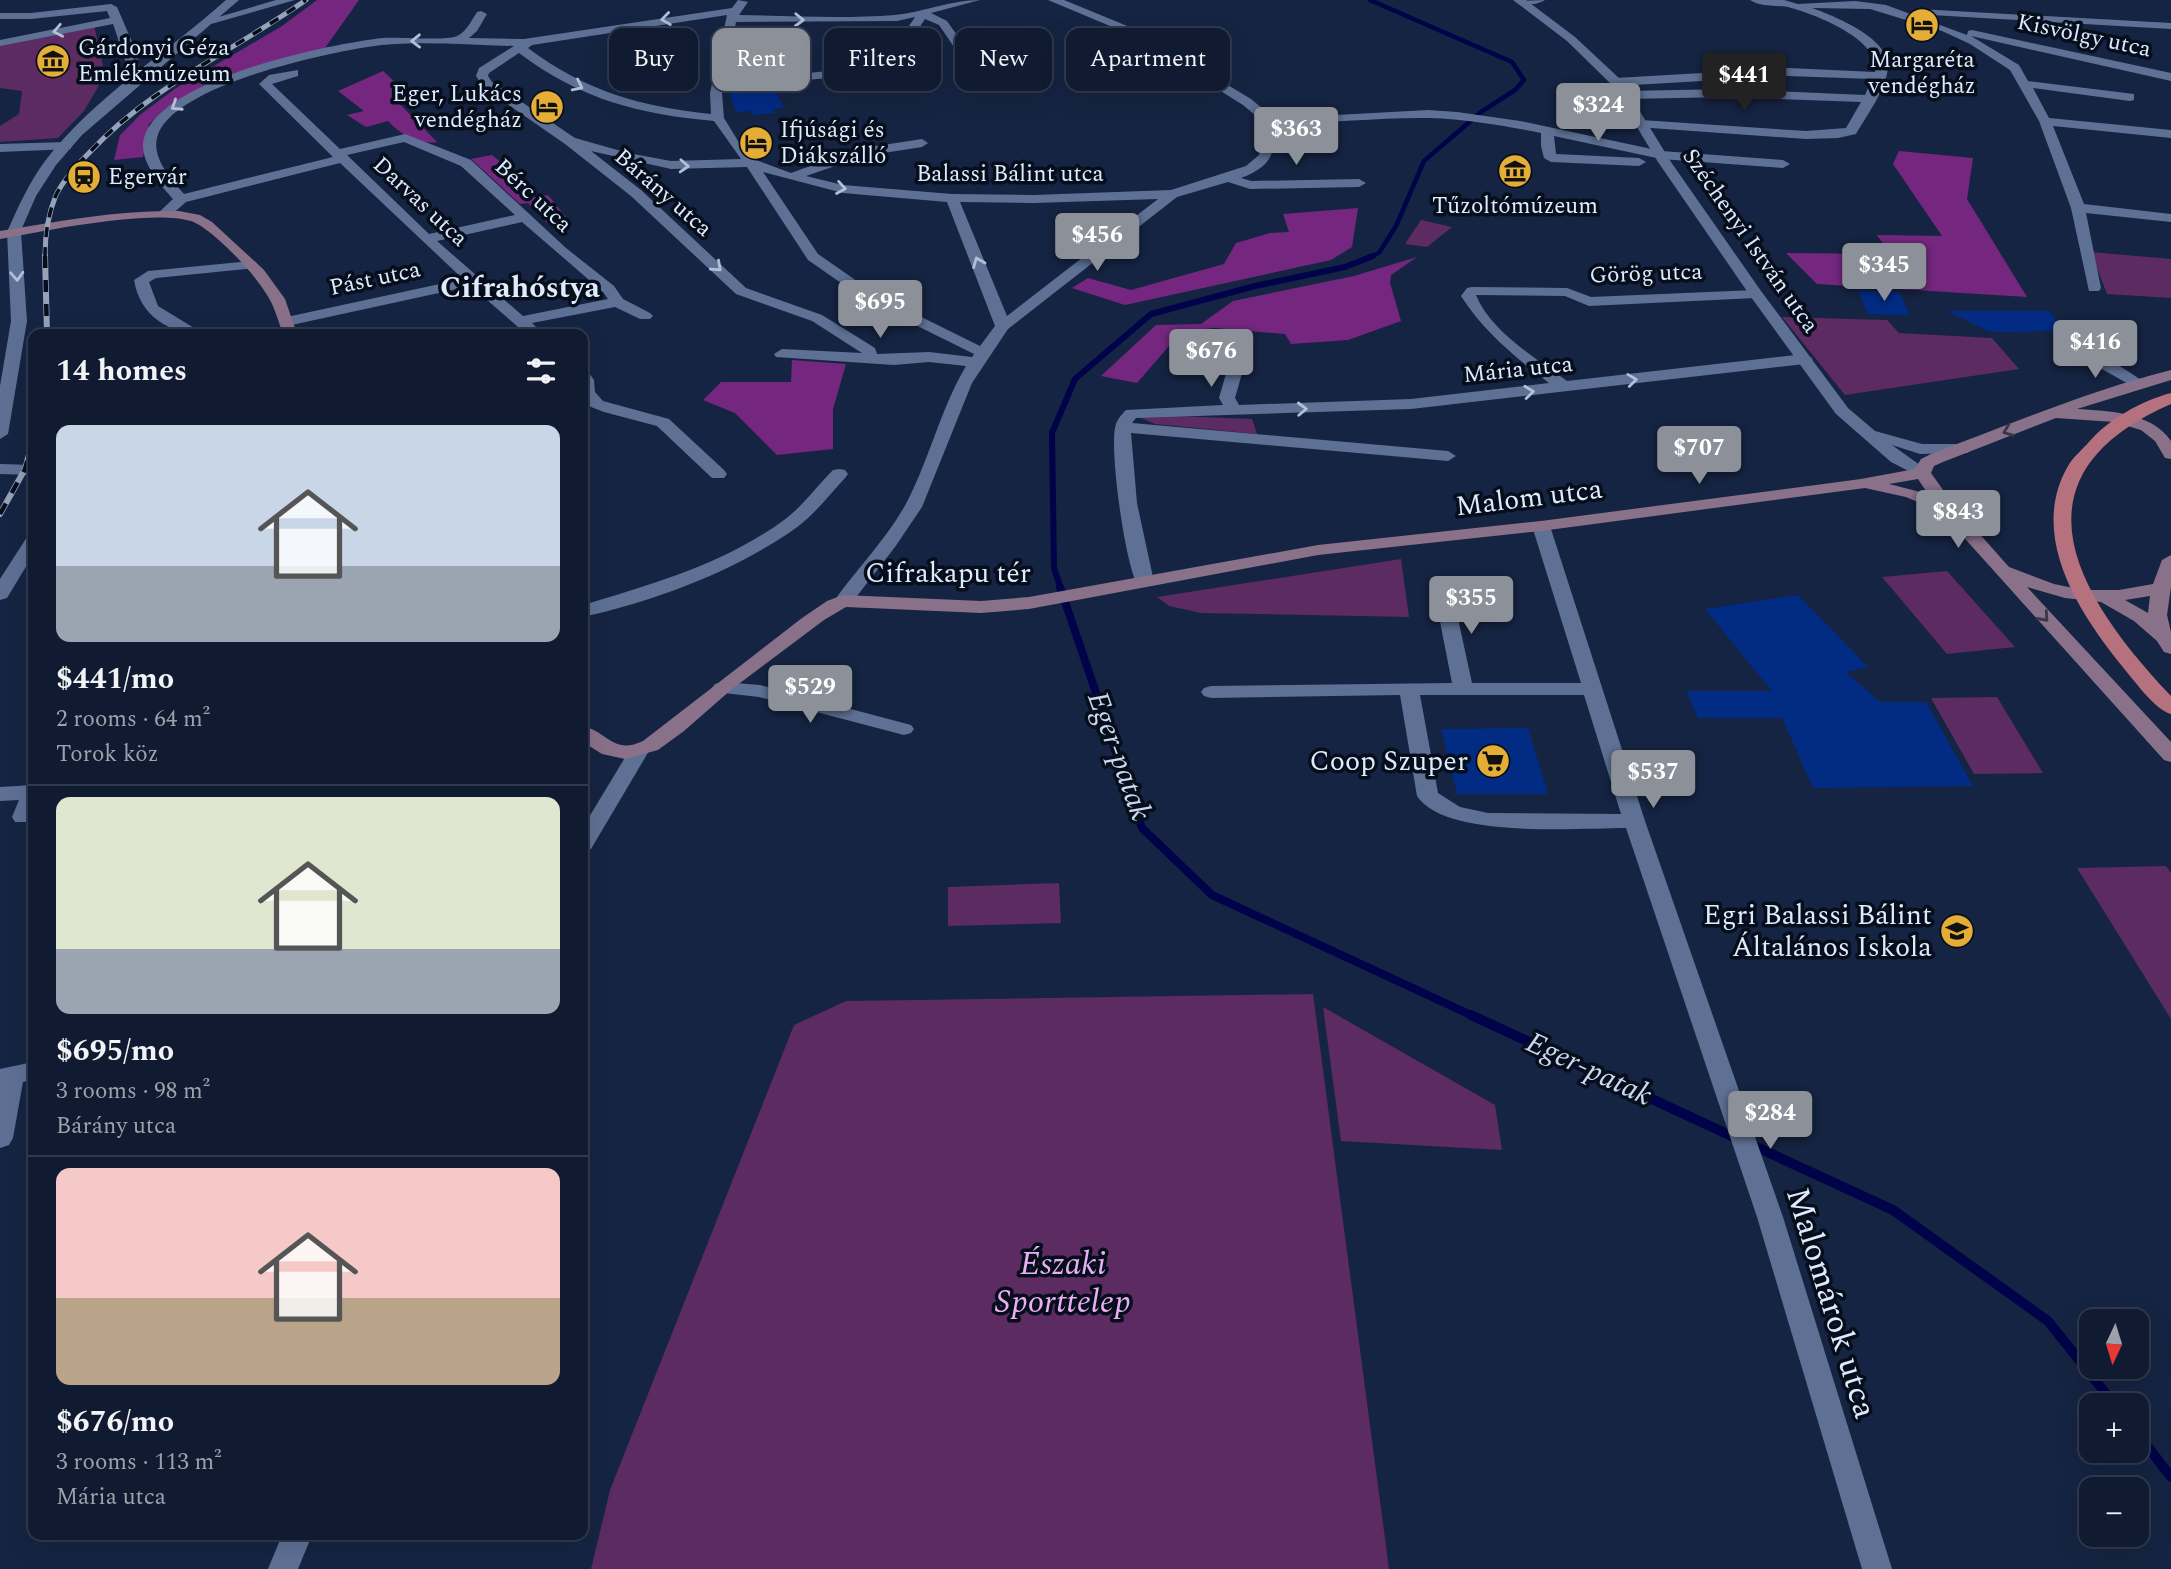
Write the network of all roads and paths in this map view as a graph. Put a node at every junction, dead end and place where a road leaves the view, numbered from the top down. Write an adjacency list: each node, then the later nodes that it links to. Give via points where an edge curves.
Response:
1 (233, 0): 19 (street)
2 (289, 0): 19 (street)
3 (744, 0): 14 (street)
4 (974, 0): 13 (street)
5 (1054, 0): 39 (street, via 1133,32)
6 (1539, 0): 8 (street)
7 (1756, 0): 10 (street)
8 (1520, 1): 32 (street, Széchenyi István utca, via 1571,39)
9 (113, 4): 15 (street); 18 (street)
10 (1789, 4): 11 (street); 29 (street, via 1850,29 1868,43 1882,62)
11 (1874, 7): 16 (street); 22 (street)
12 (481, 14): 24 (street)
13 (923, 14): 14 (street, one-way to 13, via 863,20); 23 (street, via 943,23); 28 (street, via 893,51 864,66)
14 (733, 15): 21 (street); 26 (street, one-way to 26, via 663,19)
15 (0, 16)
16 (1977, 16): 17 (street, via 1922,3); 20 (street)
17 (2171, 16)
18 (116, 20): 25 (street, one-way to 25); 30 (street, via 134,72)
19 (211, 21): 30 (street)
20 (2171, 26)
21 (730, 28)
22 (1946, 29): 31 (street, Kisvölgy utca); 33 (street, via 2007,61)
23 (955, 40)
24 (458, 41): 26 (street); 60 (street, one-way to 60, via 381,42 329,51 208,86 168,110 155,123 150,139 162,178)
25 (0, 43)
26 (524, 46): 38 (street, one-way to 38, via 562,78 625,106); 45 (street, Bárány utca, via 482,76 488,85)
27 (307, 71): 51 (street, Darvas utca, via 265,84)
28 (810, 73)
29 (1878, 76): 32 (street, via 1788,72); 37 (street)
30 (141, 77): 48 (street)
31 (2171, 77)
32 (1616, 82): 35 (street, Széchenyi István utca)
33 (2026, 84): 36 (street); 40 (street)
34 (717, 91): 38 (street)
35 (1625, 95): 37 (street, via 1728,93); 41 (street, Széchenyi István utca)
36 (2130, 97)
37 (1868, 99): 41 (street, via 1851,131 1838,134)
38 (718, 118): 53 (street)
39 (1267, 119): 42 (street, via 1415,114 1485,119); 56 (street, Balassi Bálint utca, via 1265,157 1251,169)
40 (2045, 121): 43 (street); 61 (street)
41 (1641, 124): 44 (street, Széchenyi István utca)
42 (1549, 131): 50 (street); 52 (street, via 1551,158)
43 (2171, 134)
44 (1650, 139): 47 (street); 50 (street, Széchenyi István utca)
45 (570, 141): 53 (street, one-way to 53, via 671,165); 82 (street, Bárány utca, one-way to 82, via 670,222 741,291 817,318 870,352)
46 (922, 143): 55 (street, Balassi Bálint utca, via 862,152)
47 (1769, 143)
48 (66, 146): 49 (street); 65 (street)
49 (0, 148)
50 (1661, 155): 54 (street); 70 (street, Széchenyi István utca)
51 (338, 157): 60 (street, Bérc utca); 63 (street, Bérc utca, via 405,138 467,163); 66 (street, Darvas utca)
52 (1639, 162)
53 (751, 163): 55 (street, Balassi Bálint utca); 84 (street, via 813,257 872,298 953,340)
54 (1783, 164)
55 (791, 177): 59 (street, Balassi Bálint utca, one-way to 59, via 843,189)
56 (1228, 178): 57 (street, Balassi Bálint utca, via 1250,185); 58 (street, Balassi Bálint utca)
57 (1359, 183)
58 (1172, 194): 59 (street, Balassi Bálint utca); 76 (street, Cifrakapu tér)
59 (952, 198): 76 (street, one-way to 59)
60 (181, 199): 62 (street)
61 (2078, 208): 64 (street); 69 (street)
62 (164, 214): 65 (main road); 67 (main road, via 204,222)
63 (526, 217): 66 (street); 71 (street, Bérc utca, via 609,289)
64 (2171, 218)
65 (7, 234): 74 (street, one-way to 74)
66 (426, 239): 68 (street, Darvas utca)
67 (251, 265): 77 (main road, via 277,293); 78 (street, via 153,274 141,280 148,307)
68 (473, 281): 75 (street, Darvas utca); 77 (street, Pást utca)
69 (2094, 288)
70 (1755, 294): 83 (street, Széchenyi István utca); 89 (street, Görög utca, via 1589,302 1567,292 1472,291 1468,296 1478,314)
71 (617, 302): 72 (street, Bérc utca); 75 (street)
72 (645, 317)
73 (0, 321): 74 (street)
74 (19, 321): 86 (street)
75 (520, 321): 79 (street, Darvas utca)
76 (1003, 326): 84 (street, Cifrakapu tér)
77 (289, 328)
78 (185, 329)
79 (529, 329)
80 (2076, 344): 88 (street)
81 (782, 354): 82 (street)
82 (868, 358): 84 (street)
83 (1805, 359): 89 (street, Mária utca, one-way to 83); 95 (street, Széchenyi István utca)
84 (976, 360): 116 (street, Cifrakapu tér, via 914,506)
85 (1237, 363): 92 (street, via 1227,398)
86 (5, 368): 96 (street)
87 (2171, 375): 88 (main road)
88 (2138, 383): 93 (main road)
89 (1564, 388): 92 (street, Mária utca, one-way to 89, via 1411,404)
90 (588, 394): 103 (street, via 597,404 663,422)
91 (2171, 398): 124 (main road, via 2105,433 2079,460 2064,489 2060,525 2068,565 2093,611)
92 (1234, 411): 94 (street, Mária utca)
93 (2054, 413): 97 (main road, one-way to 97); 98 (main road, via 2134,422 2161,438)
94 (1128, 420): 99 (street); 111 (street, via 1124,459)
95 (1860, 428): 97 (street, via 1920,449); 102 (street, Széchenyi István utca)
96 (0, 434)
97 (1962, 449): 102 (main road, via 1927,463)
98 (2171, 454)
99 (1448, 456)
100 (0, 469): 101 (street)
101 (28, 470)
102 (1922, 473): 105 (main road, Malom utca); 106 (main road)
103 (718, 474)
104 (839, 474): 117 (street, via 792,523 732,559 678,583)
105 (1861, 484): 106 (main road, via 1910,493); 107 (main road, Malom utca)
106 (1947, 508): 110 (main road)
107 (1541, 526): 111 (main road, Malom utca, via 1318,550); 122 (street, Malomárok utca)
108 (28, 549): 114 (street)
109 (2171, 560): 112 (main road)
110 (1998, 566): 115 (main road, via 2068,595); 128 (main road, one-way to 128)
111 (1145, 582): 116 (main road, Cifrakapu tér, via 981,607)
112 (2159, 589): 115 (main road); 118 (main road, via 2156,611)
113 (1443, 591): 121 (street)
114 (0, 594)
115 (2107, 598): 118 (main road, via 2141,617)
116 (843, 601): 119 (main road, via 825,609)
117 (588, 610)
118 (2166, 642)
119 (722, 688): 125 (street, via 760,691); 127 (main road, via 663,738)
120 (1409, 689): 121 (street); 123 (street); 133 (street, via 1428,796 1453,812 1488,820)
121 (1463, 689): 122 (street)
122 (1591, 689): 133 (street, Malomárok utca)
123 (1211, 692)
124 (2171, 708)
125 (904, 729)
126 (588, 736): 127 (main road, via 615,752)
127 (639, 751): 134 (street)
128 (2171, 755)
129 (28, 792): 130 (street)
130 (0, 794)
131 (28, 804): 132 (street)
132 (23, 817)
133 (1634, 821): 139 (street, Malomárok utca, via 1767,1211)
134 (588, 836)
135 (15, 1074): 136 (street)
136 (0, 1138)
137 (295, 1540): 138 (street)
138 (282, 1569)
139 (1877, 1569)

